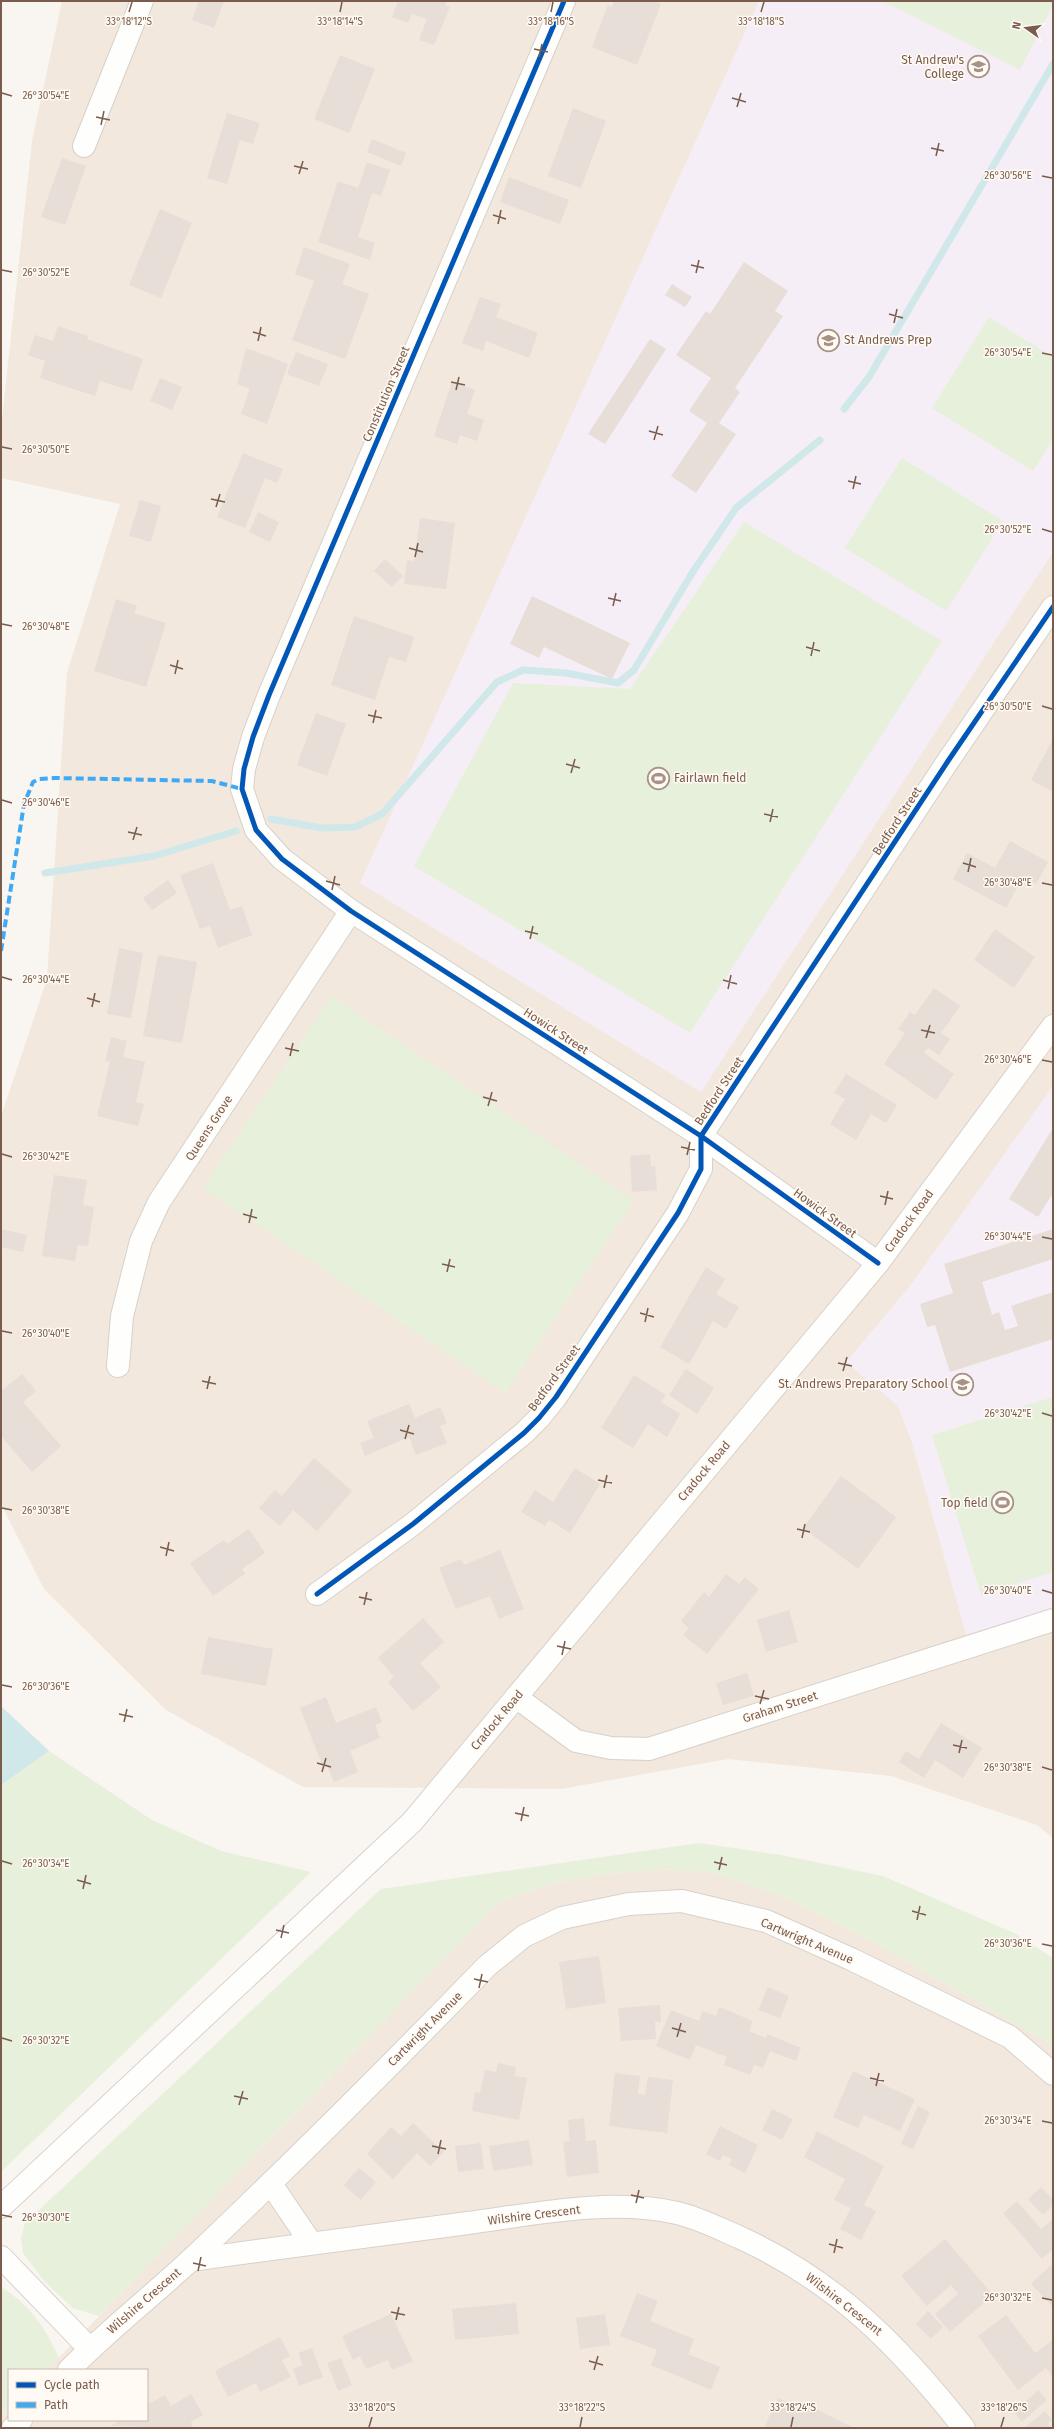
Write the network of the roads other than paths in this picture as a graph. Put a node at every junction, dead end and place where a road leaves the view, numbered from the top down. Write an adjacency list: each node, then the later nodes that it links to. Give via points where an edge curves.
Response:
1 (142, 1): 3 (street)
2 (564, 1): 5 (street, Constitution Street, via 269,694 244,769)
3 (84, 146)
4 (1053, 607): 8 (street, Bedford Street)
5 (244, 799): 6 (street, Howick Street, via 256,830 282,858)
6 (351, 911): 8 (street, Howick Street); 10 (street, Queens Grove, via 159,1202 141,1241 122,1316)
7 (1053, 1026): 9 (street, Cradock Road)
8 (701, 1136): 9 (street, Howick Street); 11 (street, Bedford Street, via 701,1169 678,1213 539,1418 413,1524)
9 (878, 1263): 13 (street, Cradock Road)
10 (118, 1366)
11 (317, 1594)
12 (1053, 1620): 13 (street, Graham Street, via 649,1749 611,1748 576,1741)
13 (516, 1697): 16 (street, Cradock Road, via 412,1822)
14 (1053, 2074): 15 (street, Cartwright Avenue, via 1010,2037 851,1959 766,1921 682,1901 629,1904 562,1918 524,1936 487,1966)
15 (271, 2184): 17 (street); 19 (street, Cartwright Avenue)
16 (1, 2207)
17 (311, 2243): 19 (street, Wilshire Crescent); 22 (street, Wilshire Crescent, via 568,2210 638,2206 679,2214 718,2228 778,2256 824,2286 867,2319 899,2350)
18 (1, 2257): 20 (street)
19 (191, 2260): 20 (street, Wilshire Crescent)
20 (90, 2349): 21 (street, Wilshire Crescent)
21 (70, 2369)
22 (964, 2428)

